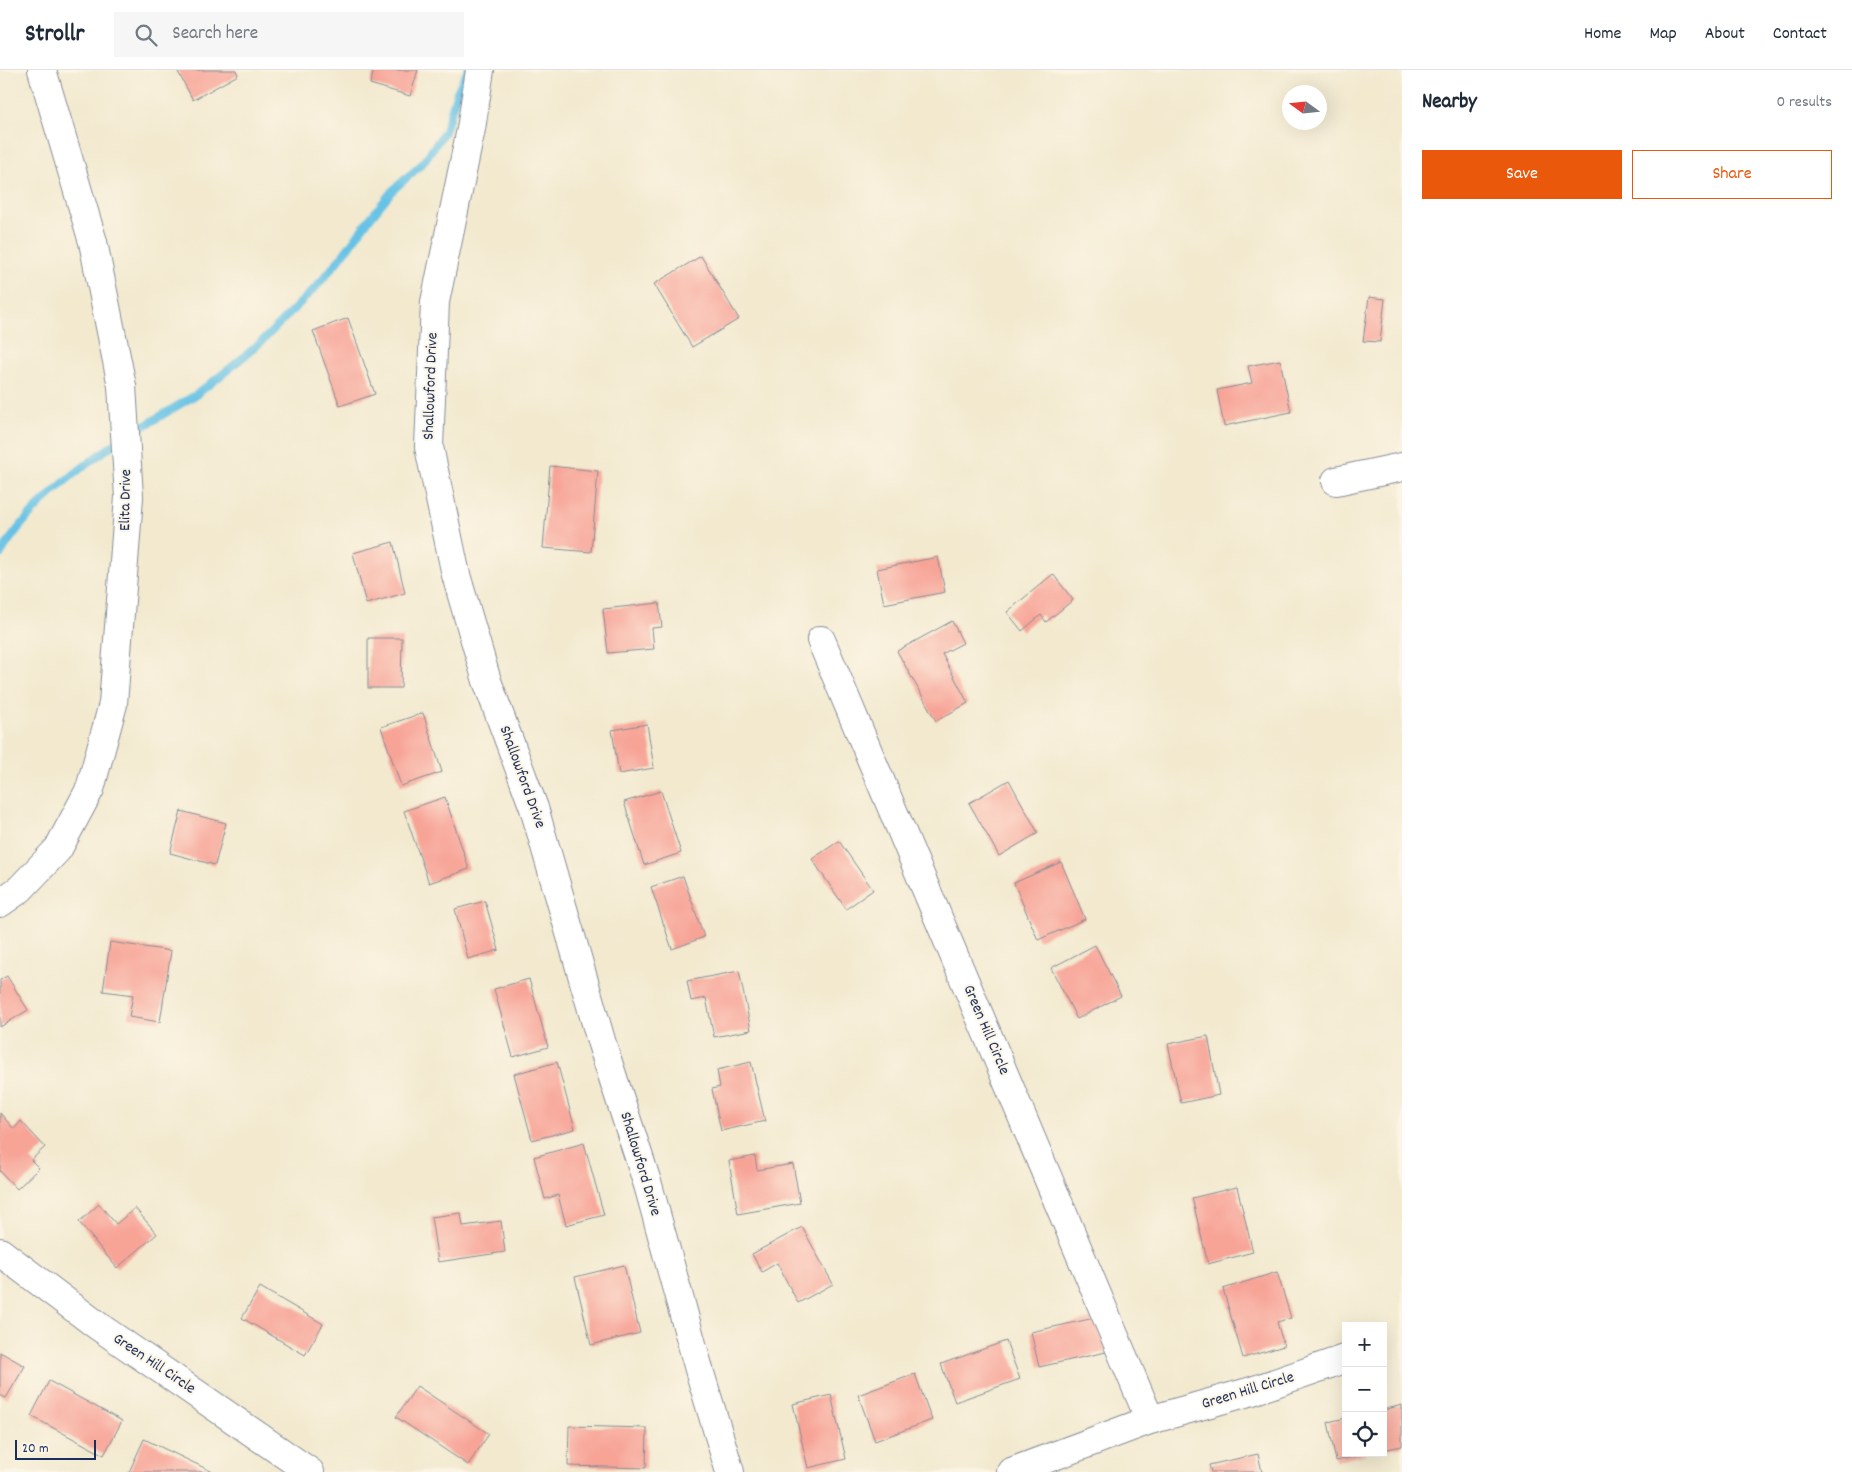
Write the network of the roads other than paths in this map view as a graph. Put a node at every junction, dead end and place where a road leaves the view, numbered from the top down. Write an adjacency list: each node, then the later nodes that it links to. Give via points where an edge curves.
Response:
1 (42, 70): 6 (street, Elita Drive, via 94,242 122,386 129,497 113,704 90,789 58,849 20,889)
2 (480, 70): 11 (street, Shallowford Drive, via 435,302 429,447 456,575 486,681 534,808)
3 (1402, 466): 4 (street)
4 (1336, 481)
5 (821, 640): 9 (street, Green Hill Circle)
6 (0, 902)
7 (0, 1252): 10 (street, Green Hill Circle, via 98,1326)
8 (1342, 1360): 9 (street, Green Hill Circle)
9 (1150, 1420): 12 (street, Green Hill Circle)
10 (310, 1472)
11 (730, 1472)
12 (1011, 1472)

